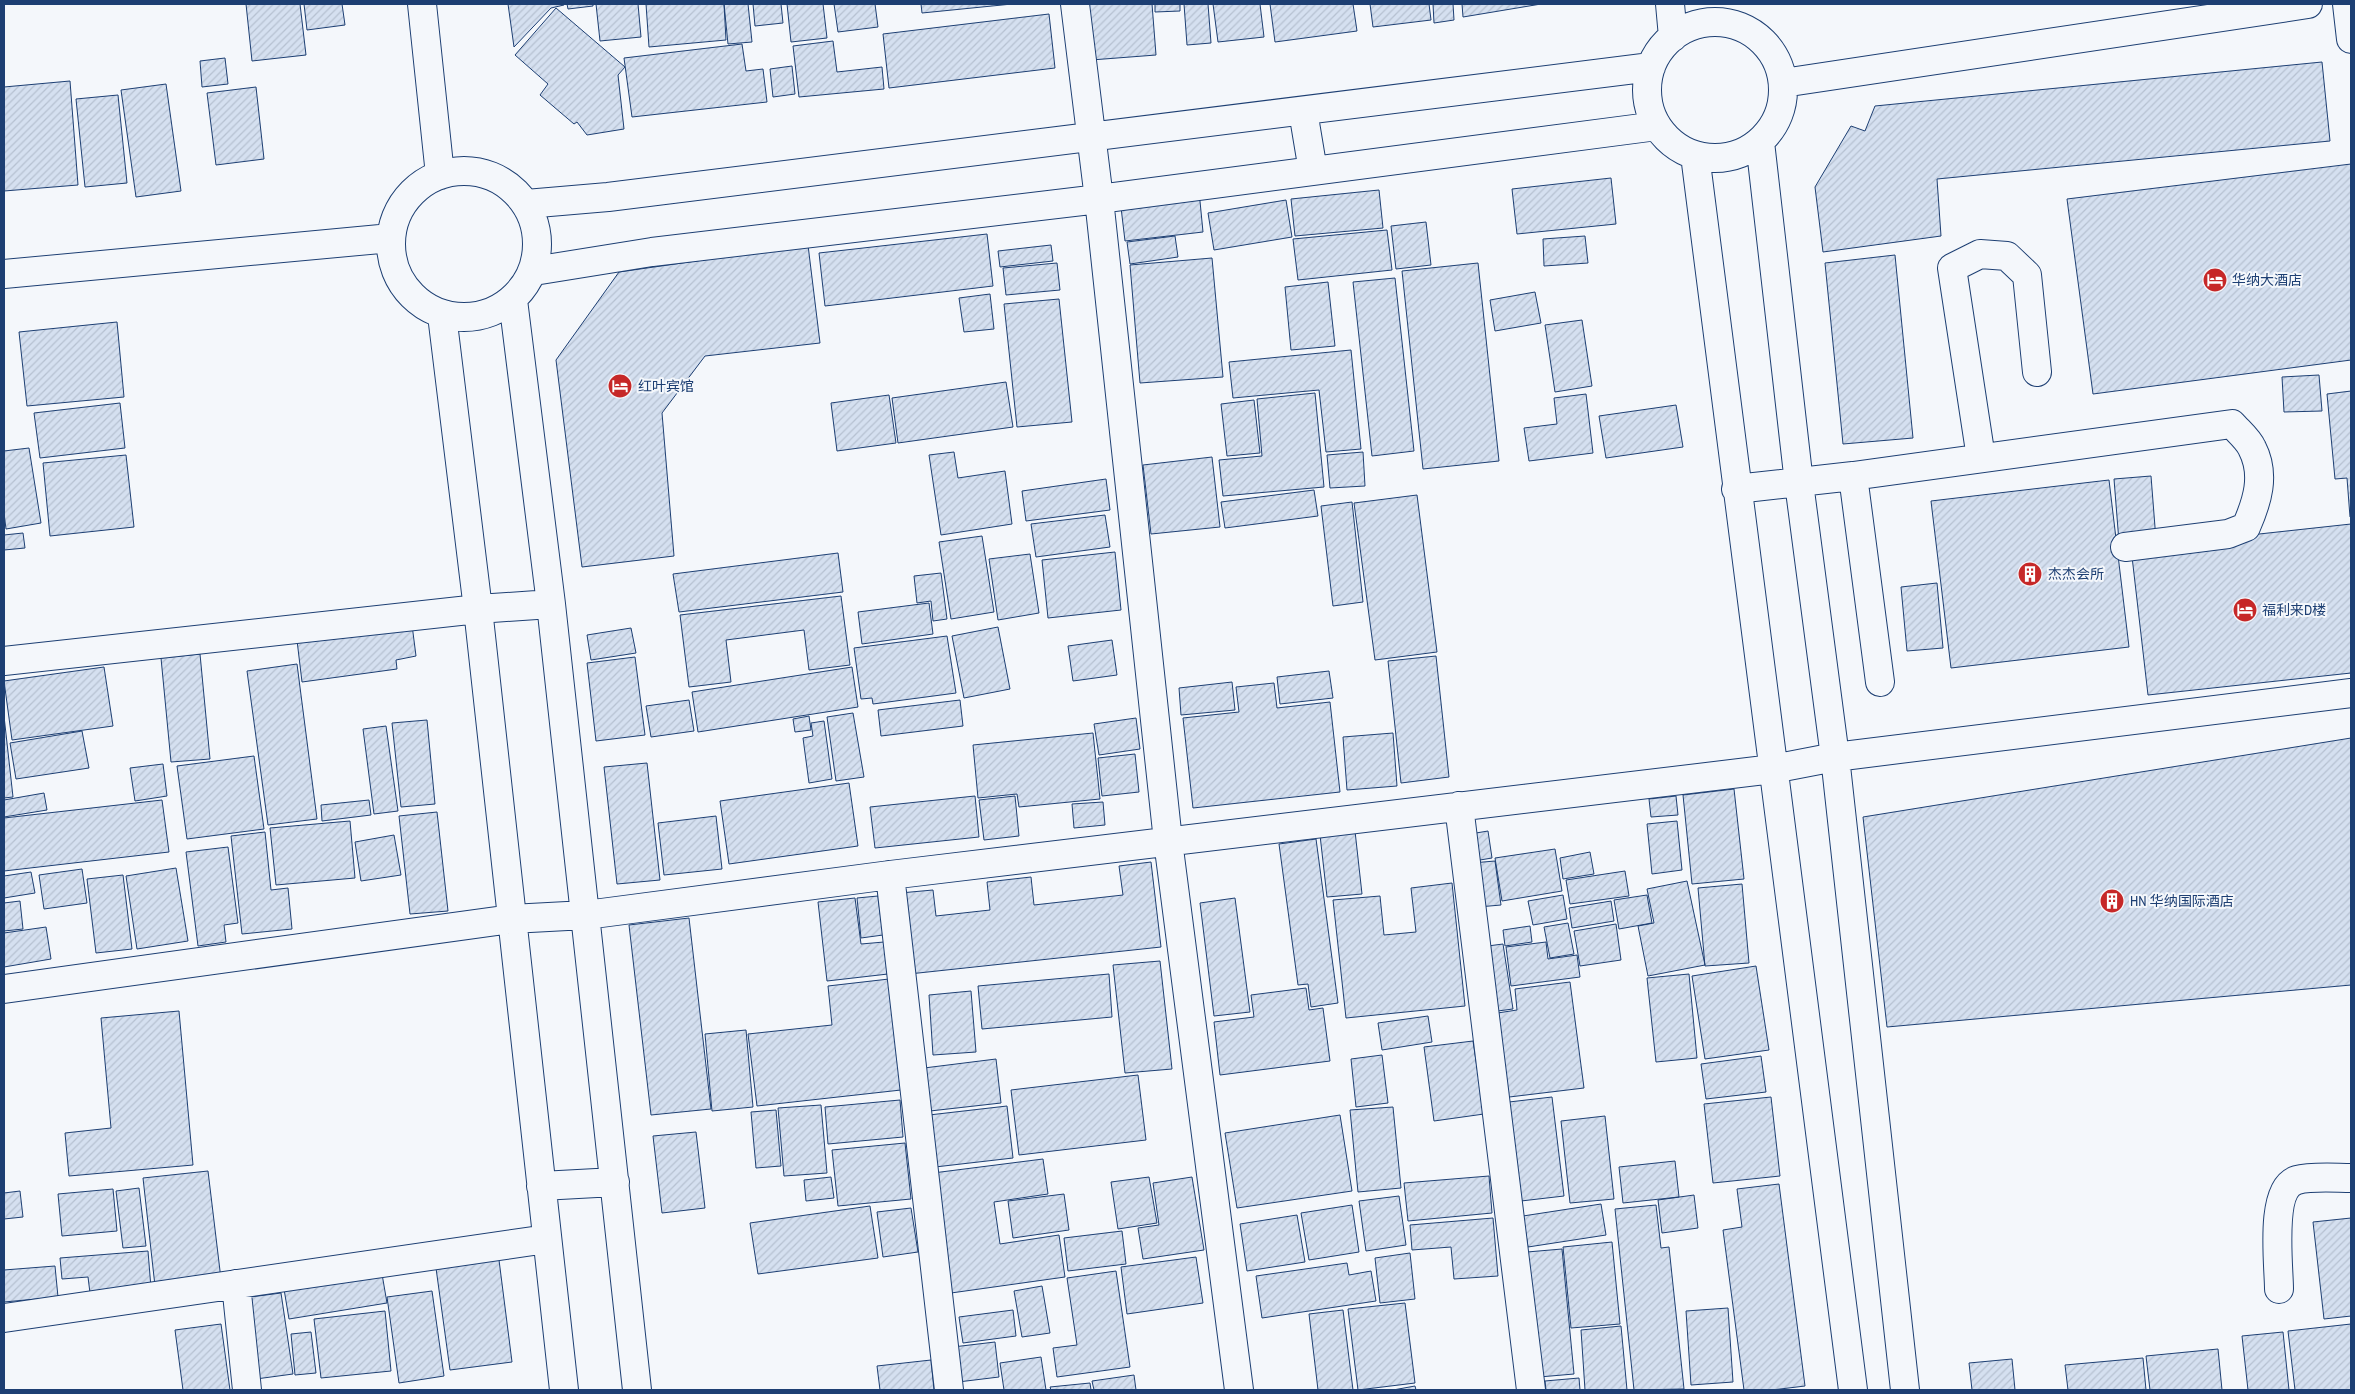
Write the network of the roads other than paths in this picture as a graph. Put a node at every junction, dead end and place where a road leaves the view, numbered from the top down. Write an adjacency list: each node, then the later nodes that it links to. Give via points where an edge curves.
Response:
1 (422, 4): 17 (street)
2 (1075, 4): 13 (street)
3 (1670, 4): 7 (street)
4 (2308, 4): 10 (street)
5 (2347, 4): 8 (street)
6 (1741, 16): 7 (street, via 1700,24); 10 (street, via 1777,60)
7 (1673, 37): 9 (street, via 1657,54)
8 (2351, 39)
9 (1651, 67): 11 (street); 12 (street, via 1648,104)
10 (1783, 83): 14 (street, via 1783,102 1775,124)
11 (1303, 111): 13 (street); 16 (street)
12 (1657, 126): 15 (street, via 1673,144); 16 (street)
13 (1092, 138): 18 (street); 19 (street)
14 (1760, 142): 15 (street, via 1739,154 1716,158); 28 (street)
15 (1695, 155): 29 (street)
16 (1313, 171): 18 (street)
17 (440, 175): 19 (street, via 464,170 488,175 509,186); 20 (street, via 422,184 406,199 395,217)
18 (1099, 199): 21 (street, via 662,251); 39 (street)
19 (526, 204): 21 (street, via 535,225 538,248)
20 (391, 238): 22 (street); 24 (street, via 392,258 398,277 424,307)
21 (534, 271): 23 (street)
22 (4, 274)
23 (513, 300): 24 (street, via 491,313 468,318); 31 (street)
24 (442, 315): 32 (street)
25 (2037, 372): 26 (street, via 2026,275 2007,256 1980,254 1952,268)
26 (1981, 458): 27 (street); 30 (street, via 2232,424 2252,447 2260,478 2255,505 2246,527 2228,534)
27 (1853, 476): 28 (street); 34 (street)
28 (1799, 483): 29 (street); 36 (street)
29 (1736, 489): 37 (street)
30 (2125, 547)
31 (551, 604): 32 (street); 41 (street)
32 (478, 609): 33 (street); 42 (street)
33 (4, 661)
34 (1880, 682)
35 (2351, 693): 36 (street)
36 (1835, 757): 37 (street); 58 (street)
37 (1773, 769): 38 (street); 57 (street)
38 (1459, 806): 39 (street); 56 (street)
39 (1168, 841): 40 (street); 55 (street)
40 (890, 874): 41 (street); 54 (street)
41 (586, 916): 42 (street); 45 (street)
42 (511, 918): 43 (street); 46 (street)
43 (4, 989)
44 (2351, 1178): 49 (street, via 2296,1180 2285,1189 2278,1207)
45 (615, 1182): 46 (street); 53 (street)
46 (541, 1186): 47 (street)
47 (547, 1239): 48 (street); 52 (street)
48 (236, 1284): 50 (street); 51 (street)
49 (2279, 1289)
50 (4, 1318)
51 (248, 1390)
52 (564, 1390)
53 (637, 1390)
54 (949, 1390)
55 (1239, 1390)
56 (1531, 1390)
57 (1853, 1390)
58 (1905, 1390)

